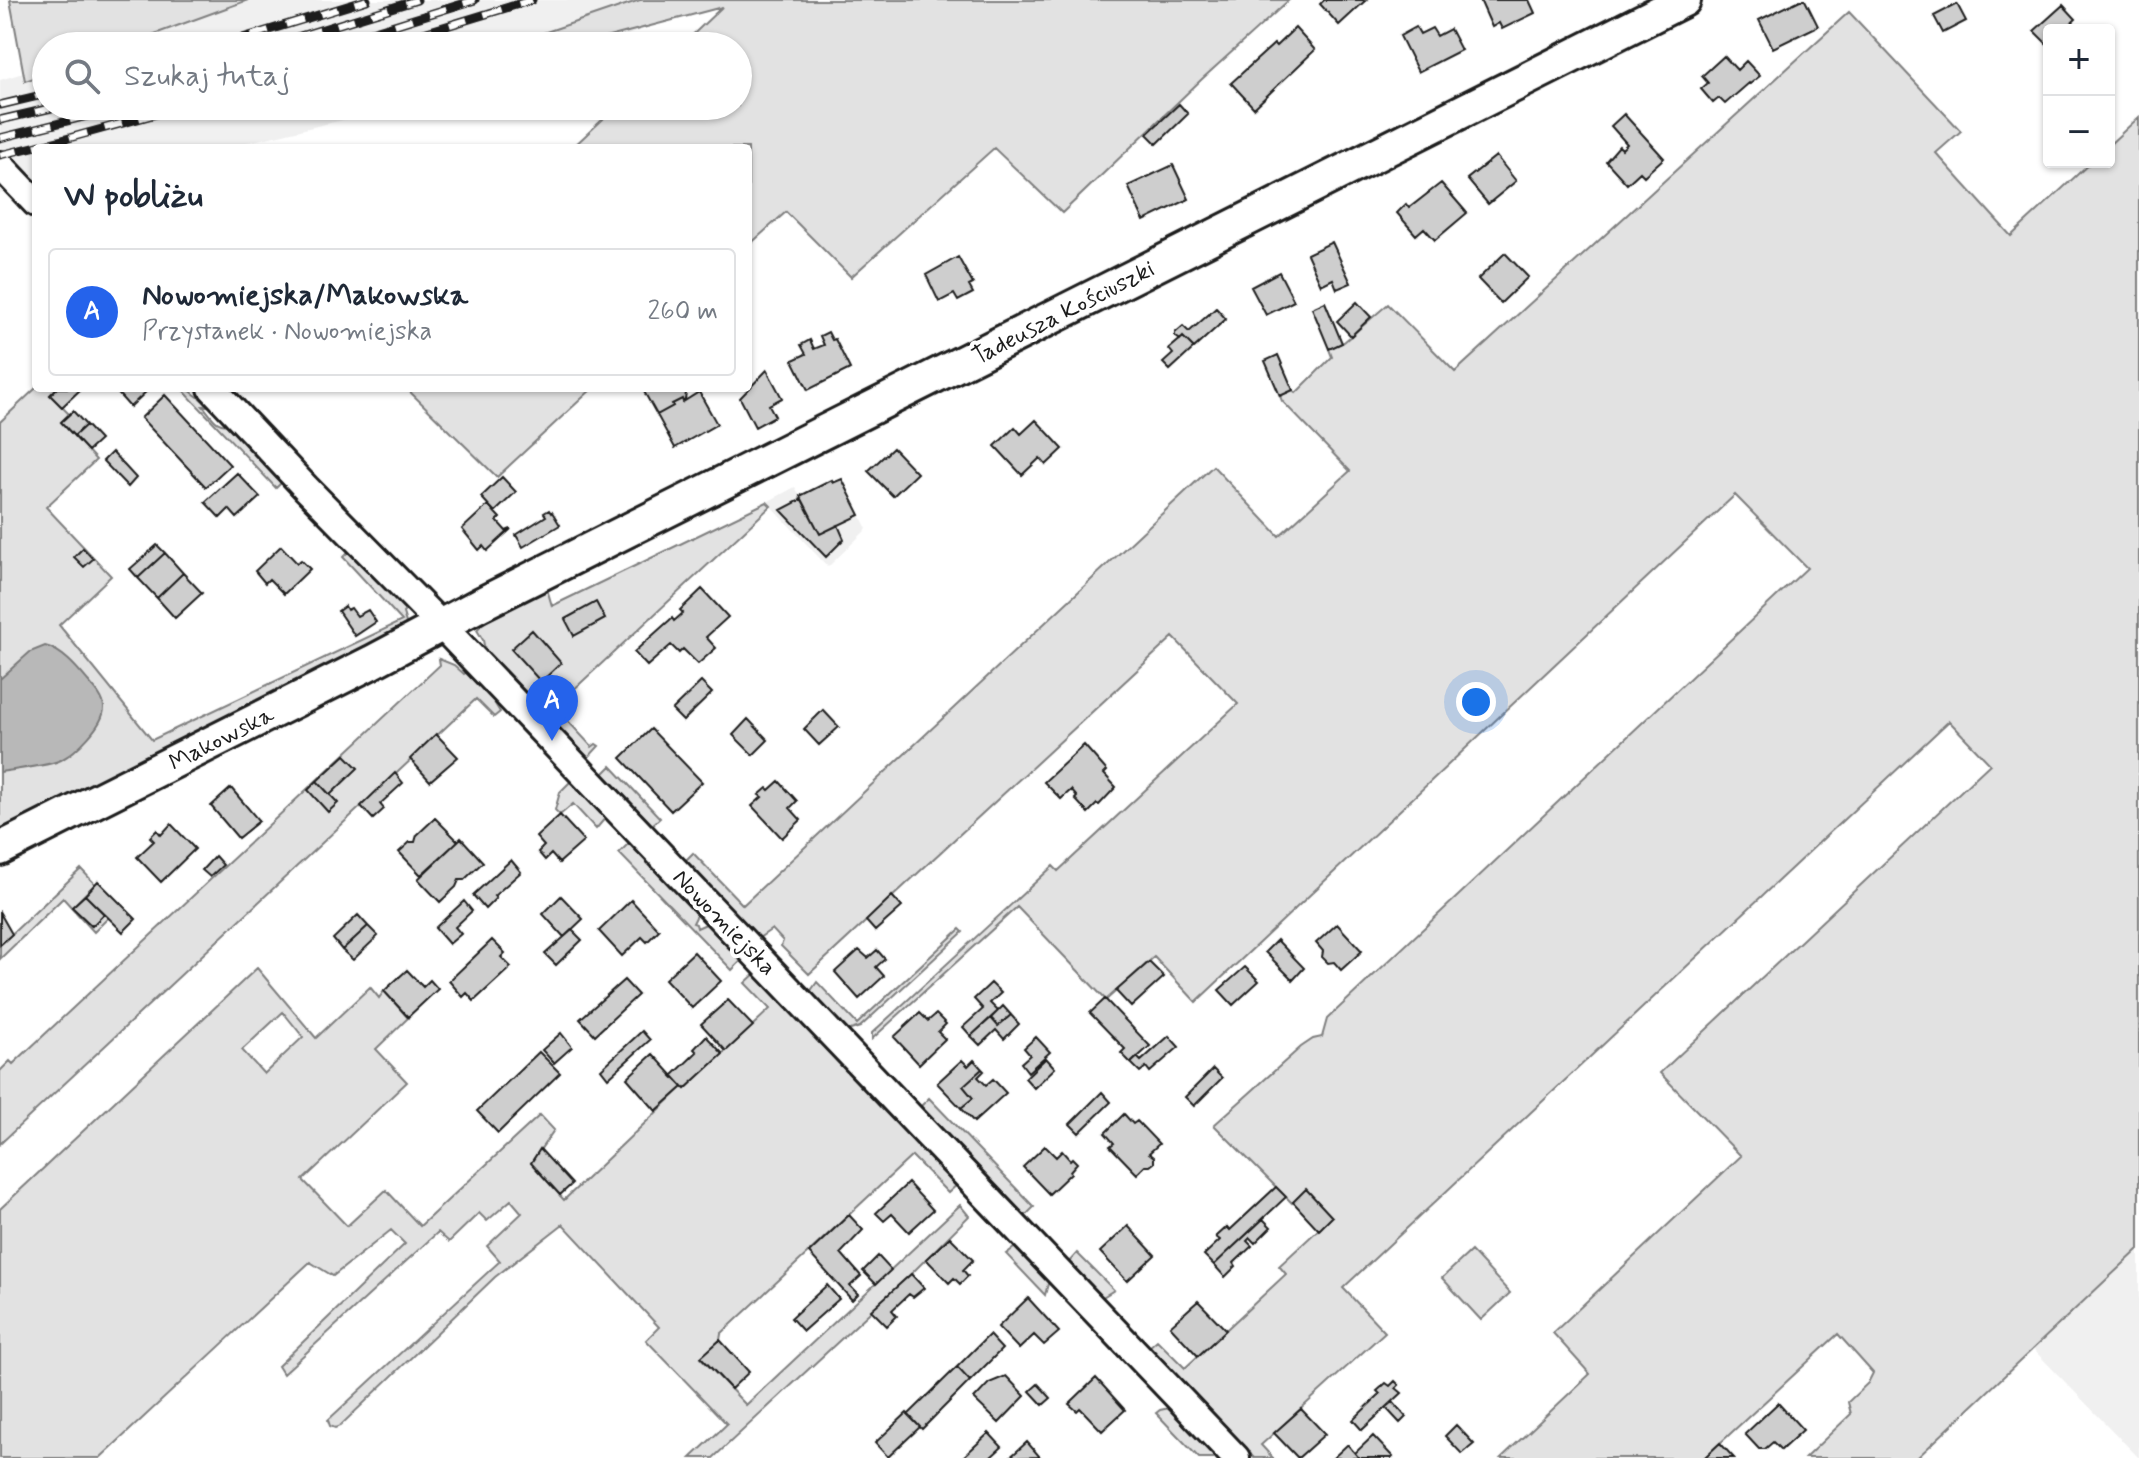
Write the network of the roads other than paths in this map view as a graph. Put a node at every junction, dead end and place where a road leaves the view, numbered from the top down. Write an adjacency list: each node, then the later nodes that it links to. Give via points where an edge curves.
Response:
1 (1684, 0): 5 (street, Tadeusza Kościuszki)
2 (0, 165): 3 (street)
3 (20, 197)
4 (216, 392): 5 (street, Nowomiejska)
5 (442, 626): 6 (street, Makowska); 7 (street, Nowomiejska)
6 (0, 849)
7 (1236, 1458)

